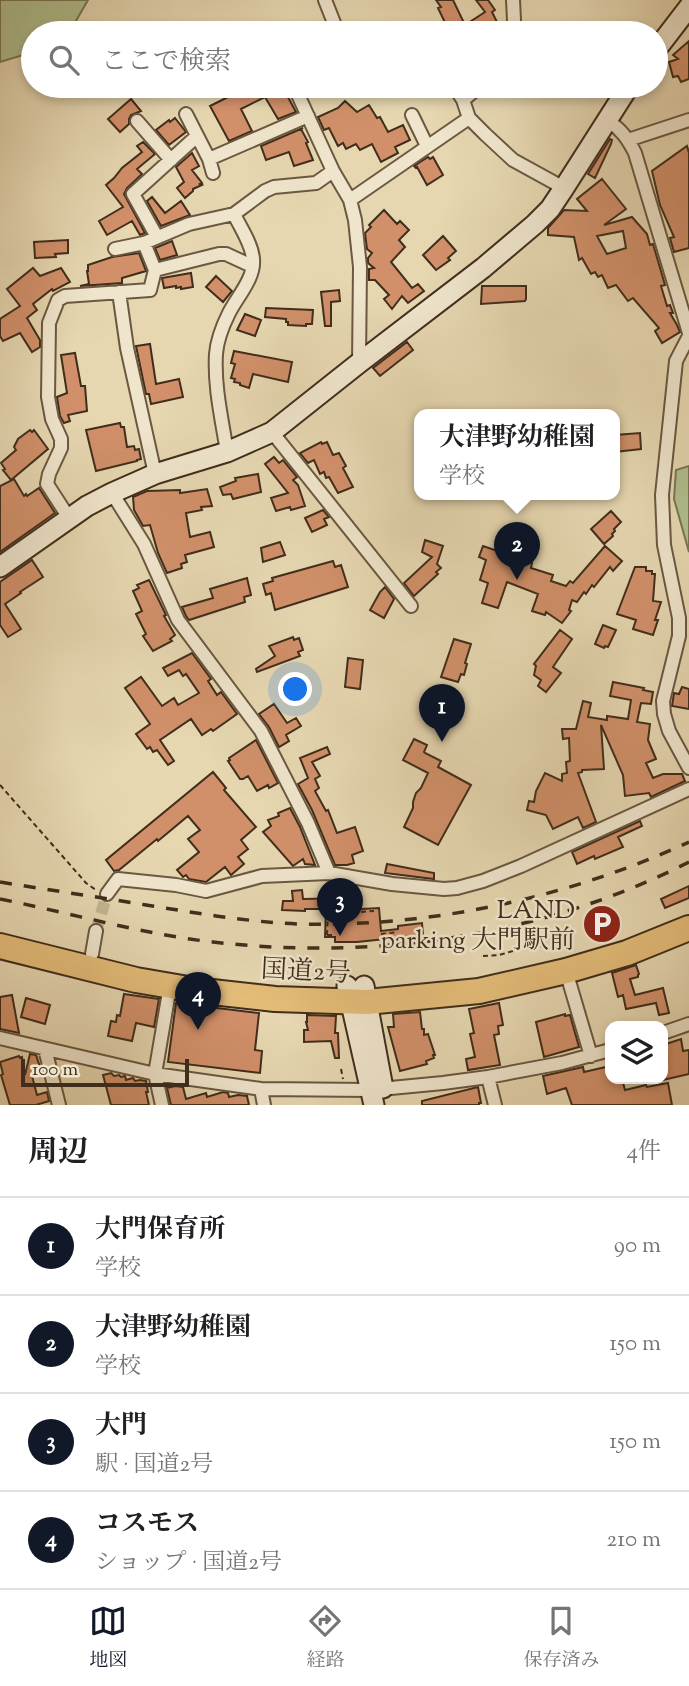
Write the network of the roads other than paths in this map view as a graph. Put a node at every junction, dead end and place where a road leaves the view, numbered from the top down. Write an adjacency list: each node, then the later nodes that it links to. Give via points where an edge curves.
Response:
1 (325, 0): 4 (street)
2 (513, 0): 5 (street)
3 (689, 7): 6 (street)
4 (333, 21)
5 (514, 21)
6 (668, 34)
7 (300, 98): 13 (street)
8 (465, 98): 10 (street)
9 (622, 98): 17 (street)
10 (463, 100): 14 (street)
11 (186, 114): 18 (street)
12 (412, 115): 20 (street)
13 (308, 116): 21 (street); 23 (street)
14 (469, 118): 20 (street); 25 (street, via 513,160)
15 (689, 120): 19 (street)
16 (137, 121): 22 (street)
17 (608, 121): 19 (street); 25 (street)
18 (197, 136): 21 (street); 22 (street)
19 (628, 140): 34 (street)
20 (428, 146): 26 (street)
21 (209, 159): 24 (street)
22 (171, 160): 28 (street, via 133,194)
23 (333, 171): 26 (street); 27 (street, via 316,183 274,187)
24 (213, 173)
25 (564, 188): 35 (street, via 535,224)
26 (350, 200): 35 (street, via 360,267)
27 (234, 214): 28 (street); 31 (street)
28 (157, 237): 29 (street)
29 (144, 243): 30 (street); 32 (street)
30 (115, 249)
31 (253, 266): 32 (street, via 226,254); 37 (street, via 228,315 216,353)
32 (155, 270): 33 (street, via 150,290)
33 (119, 292): 38 (street); 40 (street, via 65,296 58,300 49,323 48,397 61,448 47,484)
34 (688, 339): 42 (street, via 676,360 662,495 664,545)
35 (359, 363): 36 (street)
36 (272, 432): 37 (street); 43 (street)
37 (227, 452): 38 (street)
38 (155, 474): 39 (street)
39 (112, 494): 40 (street); 47 (street, via 144,544 178,620 261,731)
40 (69, 518): 41 (street)
41 (0, 567)
42 (675, 600): 44 (street); 45 (street, via 679,636 664,714)
43 (411, 606)
44 (689, 608)
45 (689, 768)
46 (689, 789): 47 (street, via 521,866 457,888 392,884)
47 (328, 873): 48 (street, via 261,876 206,891 118,879)
48 (107, 894)
49 (689, 912): 55 (highway, 国道2号, via 562,955 477,975)
50 (689, 928): 53 (highway, 国道2号)
51 (0, 933): 55 (highway, 国道2号, via 94,943 147,967)
52 (0, 946): 54 (highway, 国道2号)
53 (566, 971): 55 (highway, 国道2号, via 480,991); 61 (street)
54 (170, 986): 55 (highway, 国道2号, via 275,999); 62 (street)
55 (357, 994): 65 (street)
56 (689, 1024): 57 (street)
57 (668, 1031)
58 (0, 1038): 59 (street)
59 (45, 1049): 62 (street); 66 (street)
60 (605, 1052): 61 (street)
61 (591, 1056): 63 (street)
62 (155, 1074): 64 (street); 67 (street)
63 (488, 1077): 65 (street); 69 (street)
64 (261, 1089): 65 (street); 68 (street)
65 (378, 1097)
66 (58, 1105)
67 (162, 1105)
68 (264, 1105)
69 (495, 1105)

